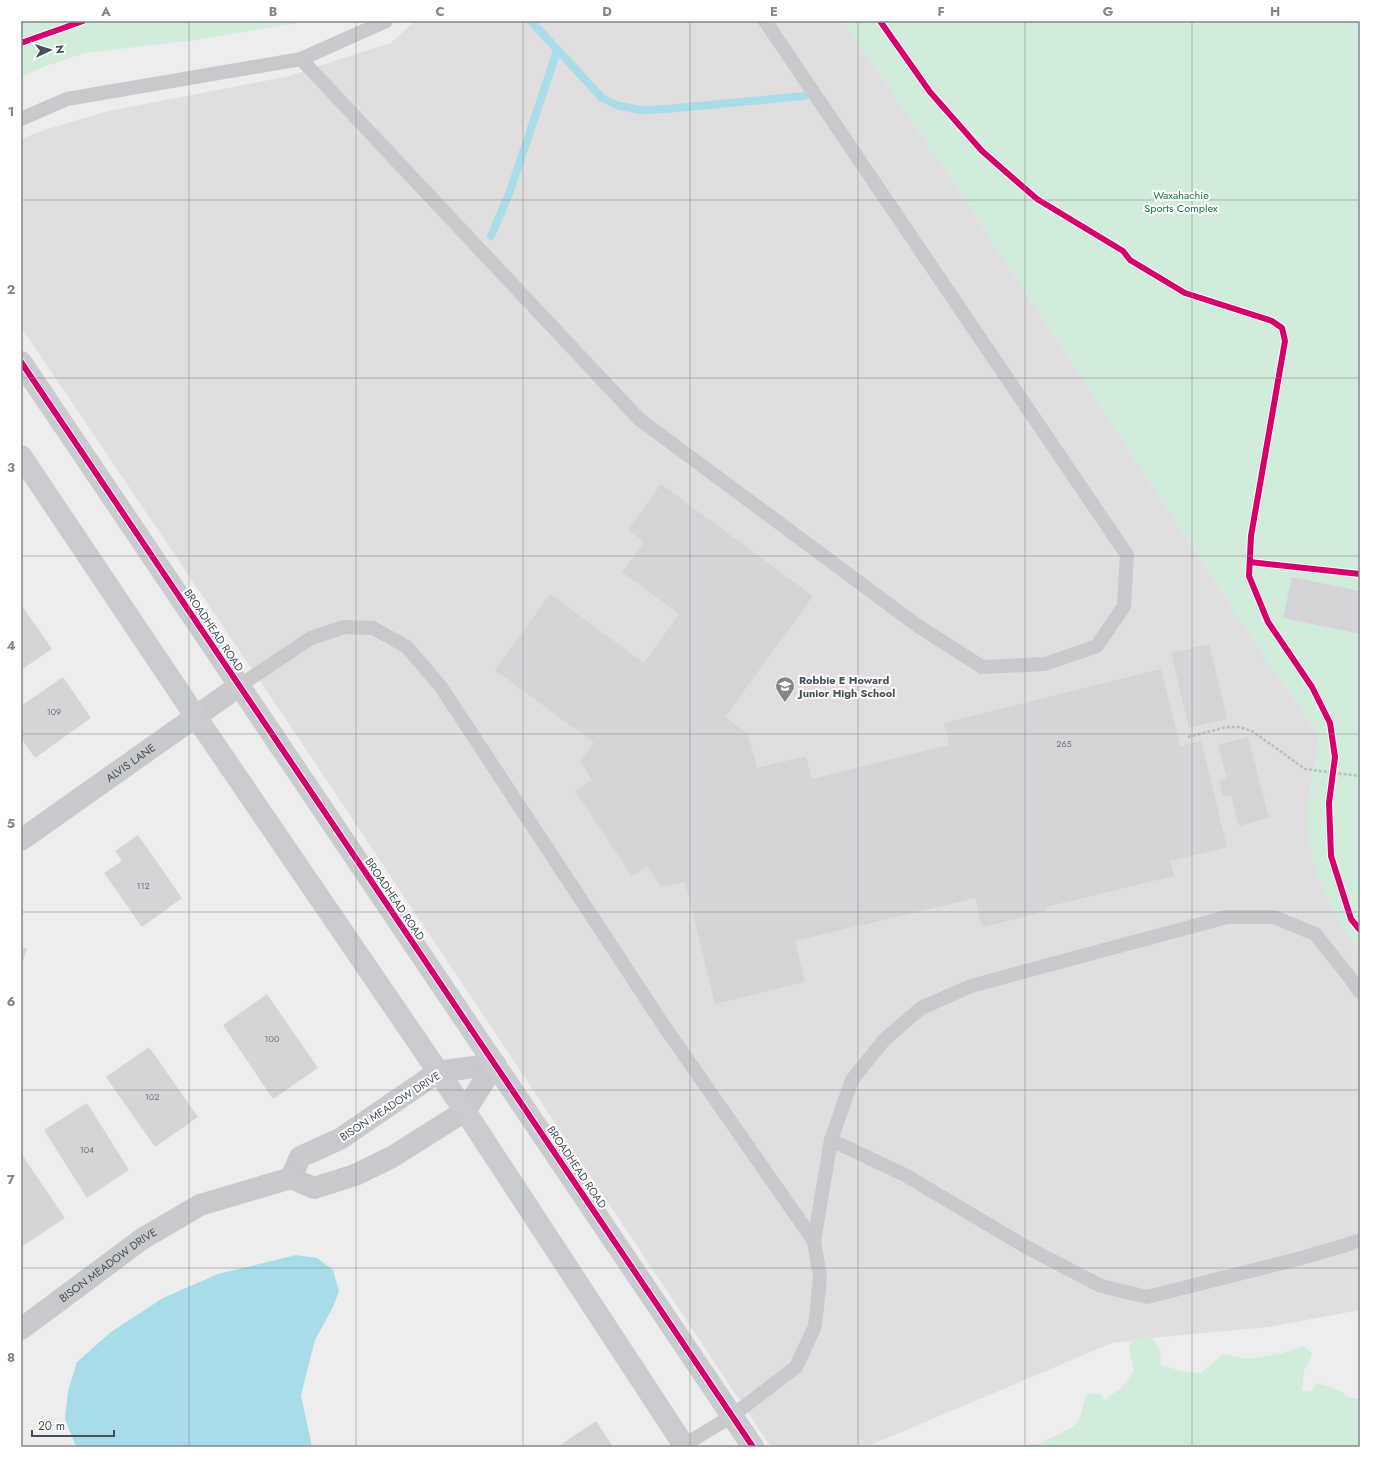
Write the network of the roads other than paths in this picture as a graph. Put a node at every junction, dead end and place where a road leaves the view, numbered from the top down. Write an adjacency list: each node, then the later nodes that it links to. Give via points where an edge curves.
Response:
1 (386, 21): 3 (lane)
2 (765, 21): 3 (lane, via 1127,555 1124,606 1097,646 1045,664 982,667 918,626 639,419)
3 (301, 59): 4 (lane, via 67,100)
4 (21, 119)
5 (21, 362): 7 (street, BROADHEAD ROAD)
6 (21, 456): 8 (street)
7 (239, 686): 8 (street, ALVIS LANE); 11 (street, BROADHEAD ROAD); 17 (lane, via 311,638 344,627 373,628 407,647 441,687 664,1026)
8 (196, 716): 9 (street, ALVIS LANE); 12 (street)
9 (21, 840)
10 (1360, 992): 14 (lane, via 1314,934 1274,916 1227,918 971,986 920,1008 884,1040 852,1080)
11 (495, 1064): 12 (street, BISON MEADOW DRIVE); 13 (street); 19 (street, BROADHEAD ROAD)
12 (438, 1072): 13 (street); 15 (street, BISON MEADOW DRIVE, via 340,1139 300,1157)
13 (464, 1111): 15 (street, via 392,1157 355,1175 314,1188); 20 (street)
14 (831, 1140): 16 (lane, via 905,1176 1028,1248 1101,1286 1147,1297 1346,1246); 17 (lane)
15 (291, 1178): 18 (street, BISON MEADOW DRIVE, via 200,1205 142,1239)
16 (1360, 1240)
17 (814, 1241): 19 (lane, via 820,1277 815,1326 796,1367)
18 (21, 1329)
19 (732, 1416): 20 (lane); 21 (street, BROADHEAD ROAD)
20 (684, 1446)
21 (753, 1447)

